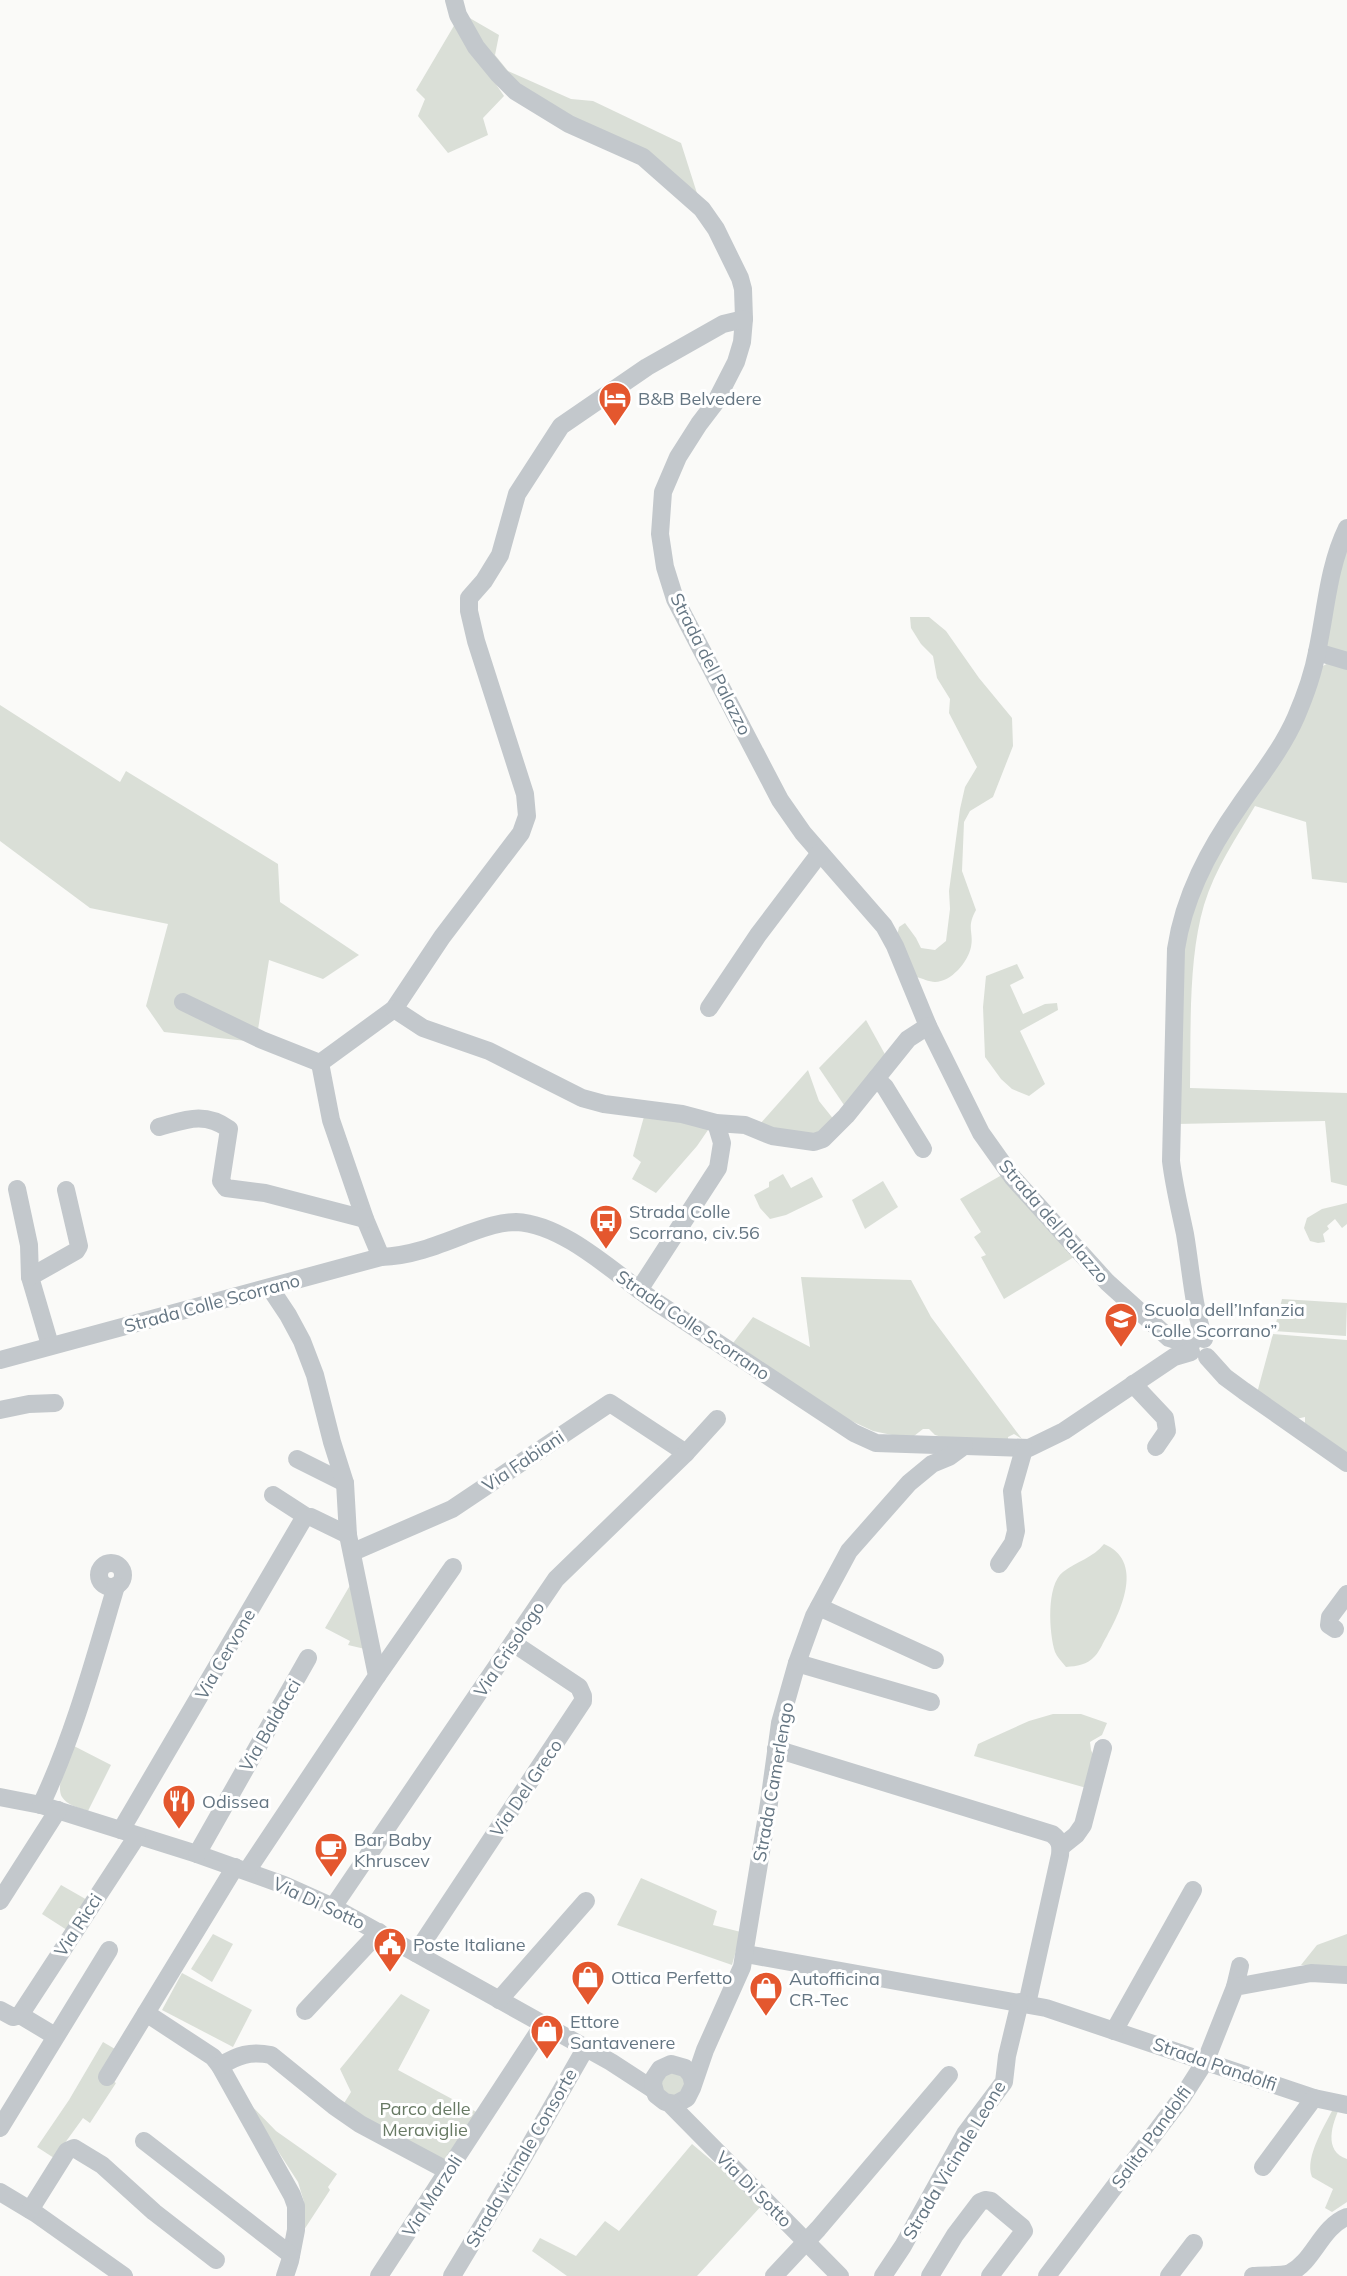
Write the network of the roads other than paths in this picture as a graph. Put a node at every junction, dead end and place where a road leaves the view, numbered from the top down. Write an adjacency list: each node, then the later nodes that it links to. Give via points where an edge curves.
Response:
1 (454, 0): 2 (street, Strada del Palazzo, via 476,47 515,91 569,124 644,157 702,208 740,278)
2 (744, 319): 6 (street, Strada del Palazzo, via 742,342 728,381 678,457 663,492 660,534 675,599 780,800); 9 (street, via 723,324 657,362 561,426 517,494 500,555 470,598 470,611 525,794 527,816 521,833 442,937)
3 (1347, 528): 4 (street, via 1335,558)
4 (1317, 652): 5 (street); 24 (street, via 1308,688 1286,740 1238,807 1193,883 1179,927 1171,1161 1198,1321)
5 (1347, 661)
6 (820, 853): 8 (street); 10 (street, Strada del Palazzo, via 884,926)
7 (183, 1002): 11 (street, via 262,1040)
8 (709, 1008)
9 (394, 1009): 11 (street); 13 (street, via 423,1028 489,1051 582,1098)
10 (928, 1026): 12 (street, via 908,1039); 24 (street, Strada del Palazzo, via 981,1133 1013,1178 1107,1282 1169,1338)
11 (320, 1062): 18 (street, via 332,1120)
12 (876, 1079): 13 (street, via 819,1142 772,1136 745,1125); 15 (street, via 885,1087)
13 (716, 1123): 22 (street, via 722,1143 718,1168)
14 (159, 1127): 18 (street, via 196,1117 218,1121 229,1129 221,1181 226,1188 265,1193)
15 (923, 1149)
16 (17, 1189): 20 (street, via 29,1245)
17 (66, 1190): 20 (street, via 79,1246)
18 (365, 1219): 19 (street)
19 (381, 1257): 21 (street, Strada Colle Scorrano); 22 (street, Strada Colle Scorrano, via 423,1251 500,1224 528,1224 576,1245)
20 (30, 1277): 23 (street)
21 (270, 1288): 23 (street, Strada Colle Scorrano); 36 (street, via 302,1341)
22 (639, 1290): 30 (street, Strada Colle Scorrano, via 867,1440)
23 (50, 1345): 25 (street, Strada Colle Scorrano)
24 (1198, 1347): 26 (street, Strada Colle Scorrano, via 1174,1357); 35 (street, via 1226,1377)
25 (0, 1360)
26 (1133, 1384): 31 (street, via 1165,1418 1167,1431); 32 (street, Strada Colle Scorrano, via 1064,1431)
27 (55, 1403): 28 (street)
28 (0, 1410)
29 (717, 1419): 33 (street, Via Crisologo)
30 (964, 1446): 32 (street, Strada Colle Scorrano); 45 (street, Strada Camerlengo, via 916,1475 849,1551)
31 (1156, 1447)
32 (1024, 1449): 41 (street, via 1012,1491 1016,1531)
33 (686, 1453): 40 (street, Via Fabiani, via 610,1403 452,1509); 47 (street, Via Crisologo, via 556,1579)
34 (297, 1459): 36 (street)
35 (1347, 1463)
36 (345, 1483): 39 (street)
37 (273, 1495): 38 (street)
38 (307, 1517): 39 (street); 57 (street, Via Cervone)
39 (348, 1535): 40 (street)
40 (353, 1552): 51 (street)
41 (999, 1564)
42 (453, 1567): 51 (street)
43 (116, 1586): 56 (street, via 86,1688 53,1779)
44 (1347, 1594): 46 (street, via 1330,1617 1329,1625)
45 (819, 1607): 49 (street); 50 (street, Strada Camerlengo)
46 (1335, 1629)
47 (513, 1643): 64 (street, Via Crisologo); 67 (street, Via Del Greco, via 579,1687 583,1701)
48 (308, 1658): 59 (street, Via Baldacci)
49 (935, 1660)
50 (797, 1663): 52 (street); 54 (street, Strada Camerlengo)
51 (377, 1676): 60 (street)
52 (931, 1702)
53 (1103, 1748): 58 (street, via 1083,1824)
54 (776, 1749): 58 (street, via 1052,1834); 68 (street, Strada Camerlengo)
55 (0, 1797): 56 (street, Via Di Sotto)
56 (49, 1808): 57 (street, Via Di Sotto); 62 (street)
57 (129, 1833): 59 (street, Via Di Sotto); 77 (street, Via Ricci)
58 (1060, 1847): 73 (street)
59 (197, 1854): 60 (street, Via Di Sotto)
60 (241, 1869): 64 (street, Via Di Sotto); 76 (street)
61 (1193, 1890): 79 (street)
62 (0, 1901)
63 (586, 1901): 72 (street)
64 (333, 1907): 65 (street, Via Di Sotto)
65 (379, 1932): 67 (street, Via Di Sotto); 75 (street)
66 (109, 1950): 80 (street)
67 (416, 1953): 72 (street, Via Di Sotto)
68 (746, 1954): 73 (street, Strada Pandolfi); 82 (street)
69 (1240, 1966): 71 (street, Salita Pandolfi)
70 (1347, 1975): 71 (street, via 1311,1973)
71 (1235, 1987): 83 (street, Salita Pandolfi)
72 (499, 2000): 78 (street, Via Di Sotto)
73 (1024, 2003): 79 (street, Strada Pandolfi); 112 (street, Strada Vicinale Leone, via 1007,2056 1004,2082 965,2134)
74 (0, 2010): 77 (street)
75 (305, 2011)
76 (146, 2013): 85 (street, via 202,2049); 88 (street)
77 (20, 2015): 80 (street)
78 (543, 2025): 81 (street, Via Di Sotto); 98 (street, Via Marzoli)
79 (1114, 2031): 83 (street, Strada Pandolfi)
80 (56, 2036): 94 (street)
81 (585, 2049): 84 (street, Via Di Sotto); 106 (street, Strada vicinale Consorte)
82 (705, 2050): 86 (street); 89 (street)
83 (1206, 2060): 91 (street, Strada Pandolfi); 115 (street, Salita Pandolfi, via 1184,2096)
84 (611, 2062): 86 (street, Via Di Sotto); 90 (street, Via Di Sotto)
85 (220, 2066): 98 (street, via 236,2056 271,2055 360,2124); 104 (street, via 292,2194 297,2218)
86 (669, 2067): 89 (street, via 688,2071); 90 (street, via 654,2078)
87 (949, 2075): 102 (street)
88 (107, 2077)
89 (692, 2088): 92 (street, via 682,2102); 95 (street, Via Di Sotto, via 695,2118)
90 (654, 2090): 92 (street)
91 (1314, 2098): 93 (street, Strada Pandolfi); 97 (street)
92 (670, 2104): 95 (street, Via Di Sotto)
93 (1347, 2105)
94 (0, 2128)
95 (702, 2137): 102 (street, Via Di Sotto)
96 (144, 2141): 104 (street)
97 (1263, 2167)
98 (448, 2171): 109 (street, Via Marzoli)
99 (0, 2192): 100 (street)
100 (30, 2210): 105 (street, via 67,2151 74,2148 102,2165); 107 (street)
101 (1347, 2217): 117 (street, via 1290,2273)
102 (807, 2242): 110 (street, Via Di Sotto); 111 (street, Via Di Sotto)
103 (1194, 2243): 116 (street)
104 (291, 2255): 108 (street)
105 (216, 2260)
106 (461, 2273)
107 (124, 2276)
108 (285, 2276)
109 (379, 2276)
110 (774, 2276)
111 (840, 2276)
112 (883, 2276)
113 (930, 2276): 114 (street, via 954,2235 985,2200 998,2206 1024,2231)
114 (990, 2276)
115 (1047, 2276)
116 (1168, 2276)
117 (1253, 2276)

